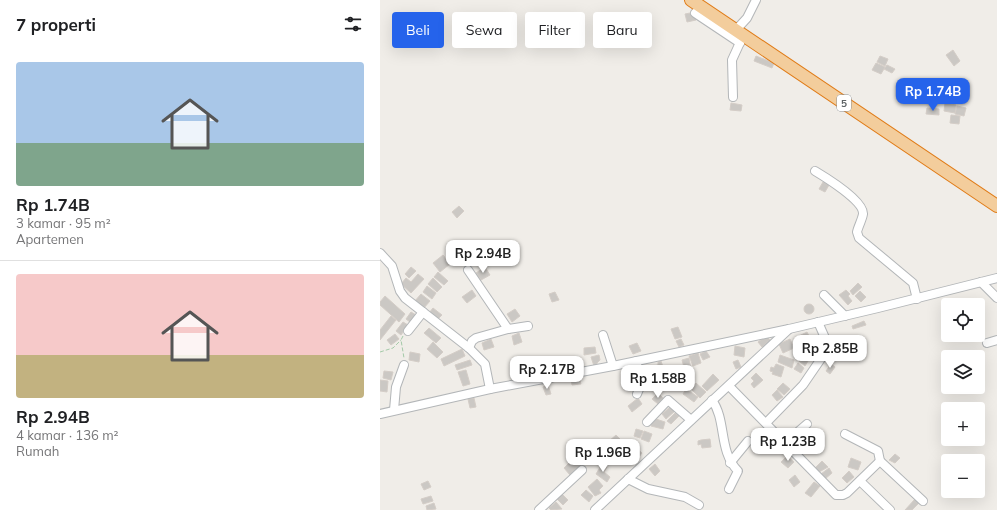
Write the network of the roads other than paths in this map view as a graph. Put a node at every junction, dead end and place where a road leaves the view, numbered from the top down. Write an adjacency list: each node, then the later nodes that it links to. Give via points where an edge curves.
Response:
1 (690, 0): 4 (highway, 5)
2 (756, 0): 4 (street)
3 (695, 13): 4 (street)
4 (739, 37): 5 (street, via 732,60); 7 (highway, 5)
5 (733, 97)
6 (814, 171): 13 (street, via 845,190 861,208 863,214 857,232 859,238 913,283)
7 (997, 206)
8 (380, 252): 15 (street, via 392,266 402,295)
9 (468, 270): 19 (street)
10 (997, 278): 11 (street)
11 (981, 282): 13 (street); 14 (street)
12 (824, 295): 16 (street)
13 (917, 298): 16 (street)
14 (997, 298)
15 (423, 312): 21 (street); 25 (street)
16 (845, 316): 17 (street)
17 (818, 322): 20 (street); 37 (street, via 828,350 820,358 804,385)
18 (528, 326): 19 (street)
19 (508, 329): 25 (street, via 476,338)
20 (789, 329): 26 (street); 29 (street)
21 (408, 331)
22 (603, 335): 28 (street)
23 (997, 340): 24 (street)
24 (987, 343)
25 (469, 348): 30 (street, via 486,366)
26 (636, 361): 28 (street); 31 (street, via 642,382)
27 (404, 365): 33 (street, via 396,387)
28 (613, 366): 30 (street)
29 (729, 386): 32 (street); 37 (street)
30 (490, 389): 33 (street)
31 (637, 394)
32 (712, 400): 35 (street); 43 (street, via 719,411 723,441)
33 (394, 410): 34 (street)
34 (380, 414)
35 (691, 420): 36 (street, via 668,400); 45 (street)
36 (647, 422)
37 (766, 423): 41 (street)
38 (807, 424): 41 (street)
39 (845, 434): 42 (street, via 878,451)
40 (748, 441): 43 (street)
41 (785, 443): 46 (street, via 836,494 847,493)
42 (880, 460): 46 (street); 48 (street)
43 (730, 463): 47 (street, via 738,472)
44 (582, 470): 50 (street)
45 (628, 479): 49 (street, via 648,489 685,497); 51 (street)
46 (860, 481): 52 (street)
47 (729, 489)
48 (923, 501)
49 (699, 504)
50 (539, 510)
51 (595, 510)
52 (890, 510)

